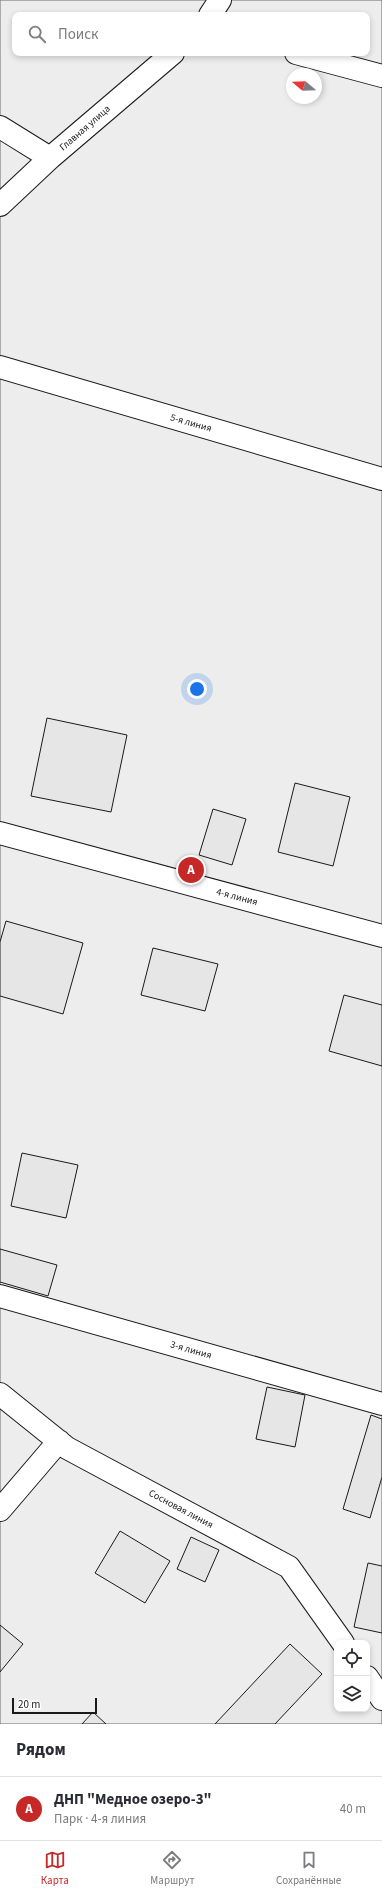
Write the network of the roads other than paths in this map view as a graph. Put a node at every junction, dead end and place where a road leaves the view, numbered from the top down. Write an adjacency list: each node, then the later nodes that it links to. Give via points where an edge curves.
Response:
1 (220, 0): 2 (street)
2 (212, 12)
3 (169, 56): 7 (street, Главная улица)
4 (307, 56): 5 (street)
5 (382, 76)
6 (0, 127): 7 (street)
7 (50, 158): 8 (street, Главная улица)
8 (0, 205)
9 (0, 367): 10 (street, 5-я линия)
10 (382, 478)
11 (0, 833): 12 (street, 4-я линия)
12 (382, 936)
13 (0, 1296): 15 (street, 3-я линия)
14 (0, 1394): 16 (street, Сосновая линия)
15 (382, 1404)
16 (59, 1441): 17 (street); 18 (street, Сосновая линия, via 289,1567)
17 (0, 1510)
18 (341, 1640)
19 (370, 1681): 20 (street)
20 (382, 1699)

